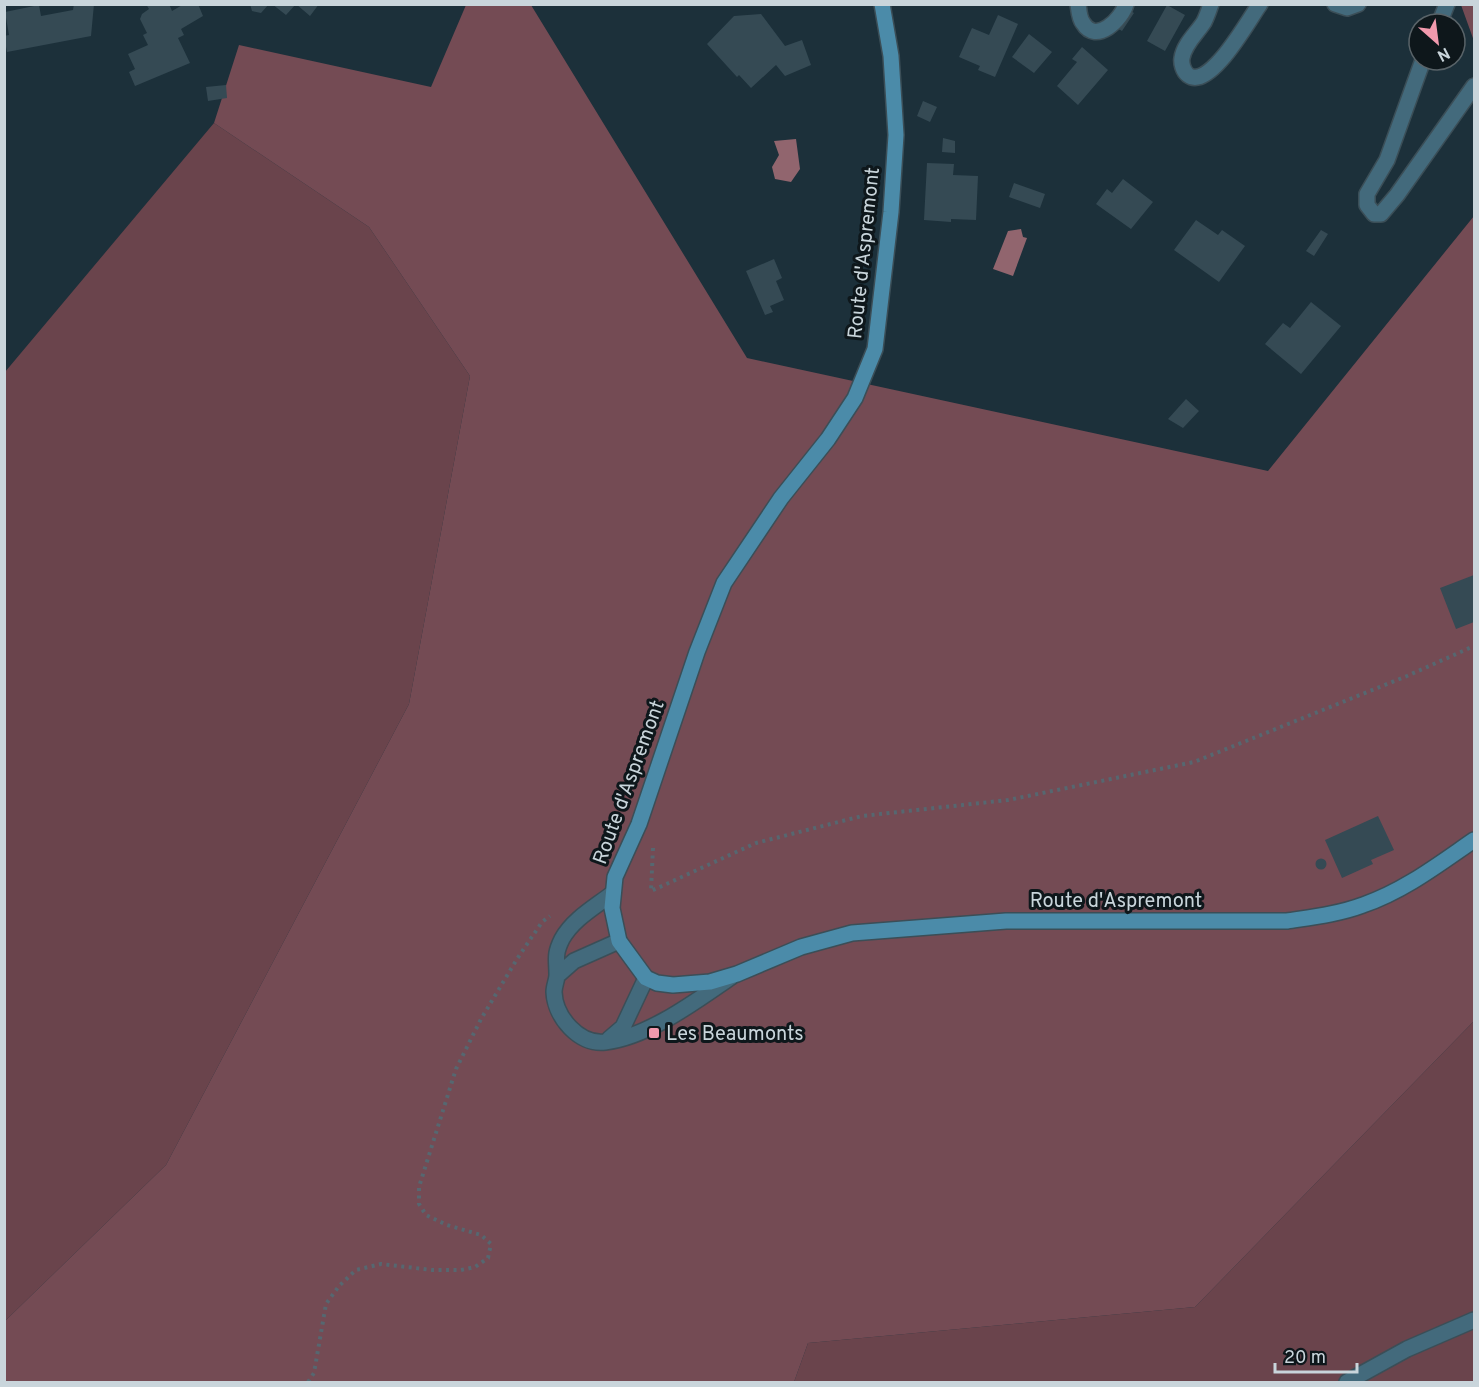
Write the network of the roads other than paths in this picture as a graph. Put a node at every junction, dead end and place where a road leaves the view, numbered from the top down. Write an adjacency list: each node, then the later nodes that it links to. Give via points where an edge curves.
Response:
1 (882, 4): 11 (street, Route d'Aspremont, via 891,56 896,135 875,350 855,398 724,583 639,824 615,877)
2 (1078, 4): 3 (street, via 1084,26 1095,31 1115,23)
3 (1126, 4)
4 (1211, 4): 5 (street, via 1181,59 1188,75 1196,78 1219,63)
5 (1260, 4)
6 (1335, 4): 7 (street, via 1347,8)
7 (1358, 4)
8 (1419, 72): 9 (street, via 1387,160 1367,194 1367,205 1374,214 1381,214 1397,195)
9 (1474, 86)
10 (1474, 840): 13 (street, Route d'Aspremont, via 1405,886 1364,905 1329,915 1287,921 1006,921 852,933 801,947)
11 (613, 893): 12 (street, Route d'Aspremont); 14 (street, via 568,929 557,950)
12 (619, 941): 14 (street, via 574,961); 15 (street, Route d'Aspremont)
13 (736, 974): 15 (street, Route d'Aspremont, via 673,986); 16 (street, via 668,1017)
14 (557, 976): 16 (street, via 554,994 566,1023 581,1036)
15 (646, 978): 16 (street, via 623,1027)
16 (604, 1042)
17 (1474, 1320): 18 (street, via 1407,1349)
18 (1347, 1383)

